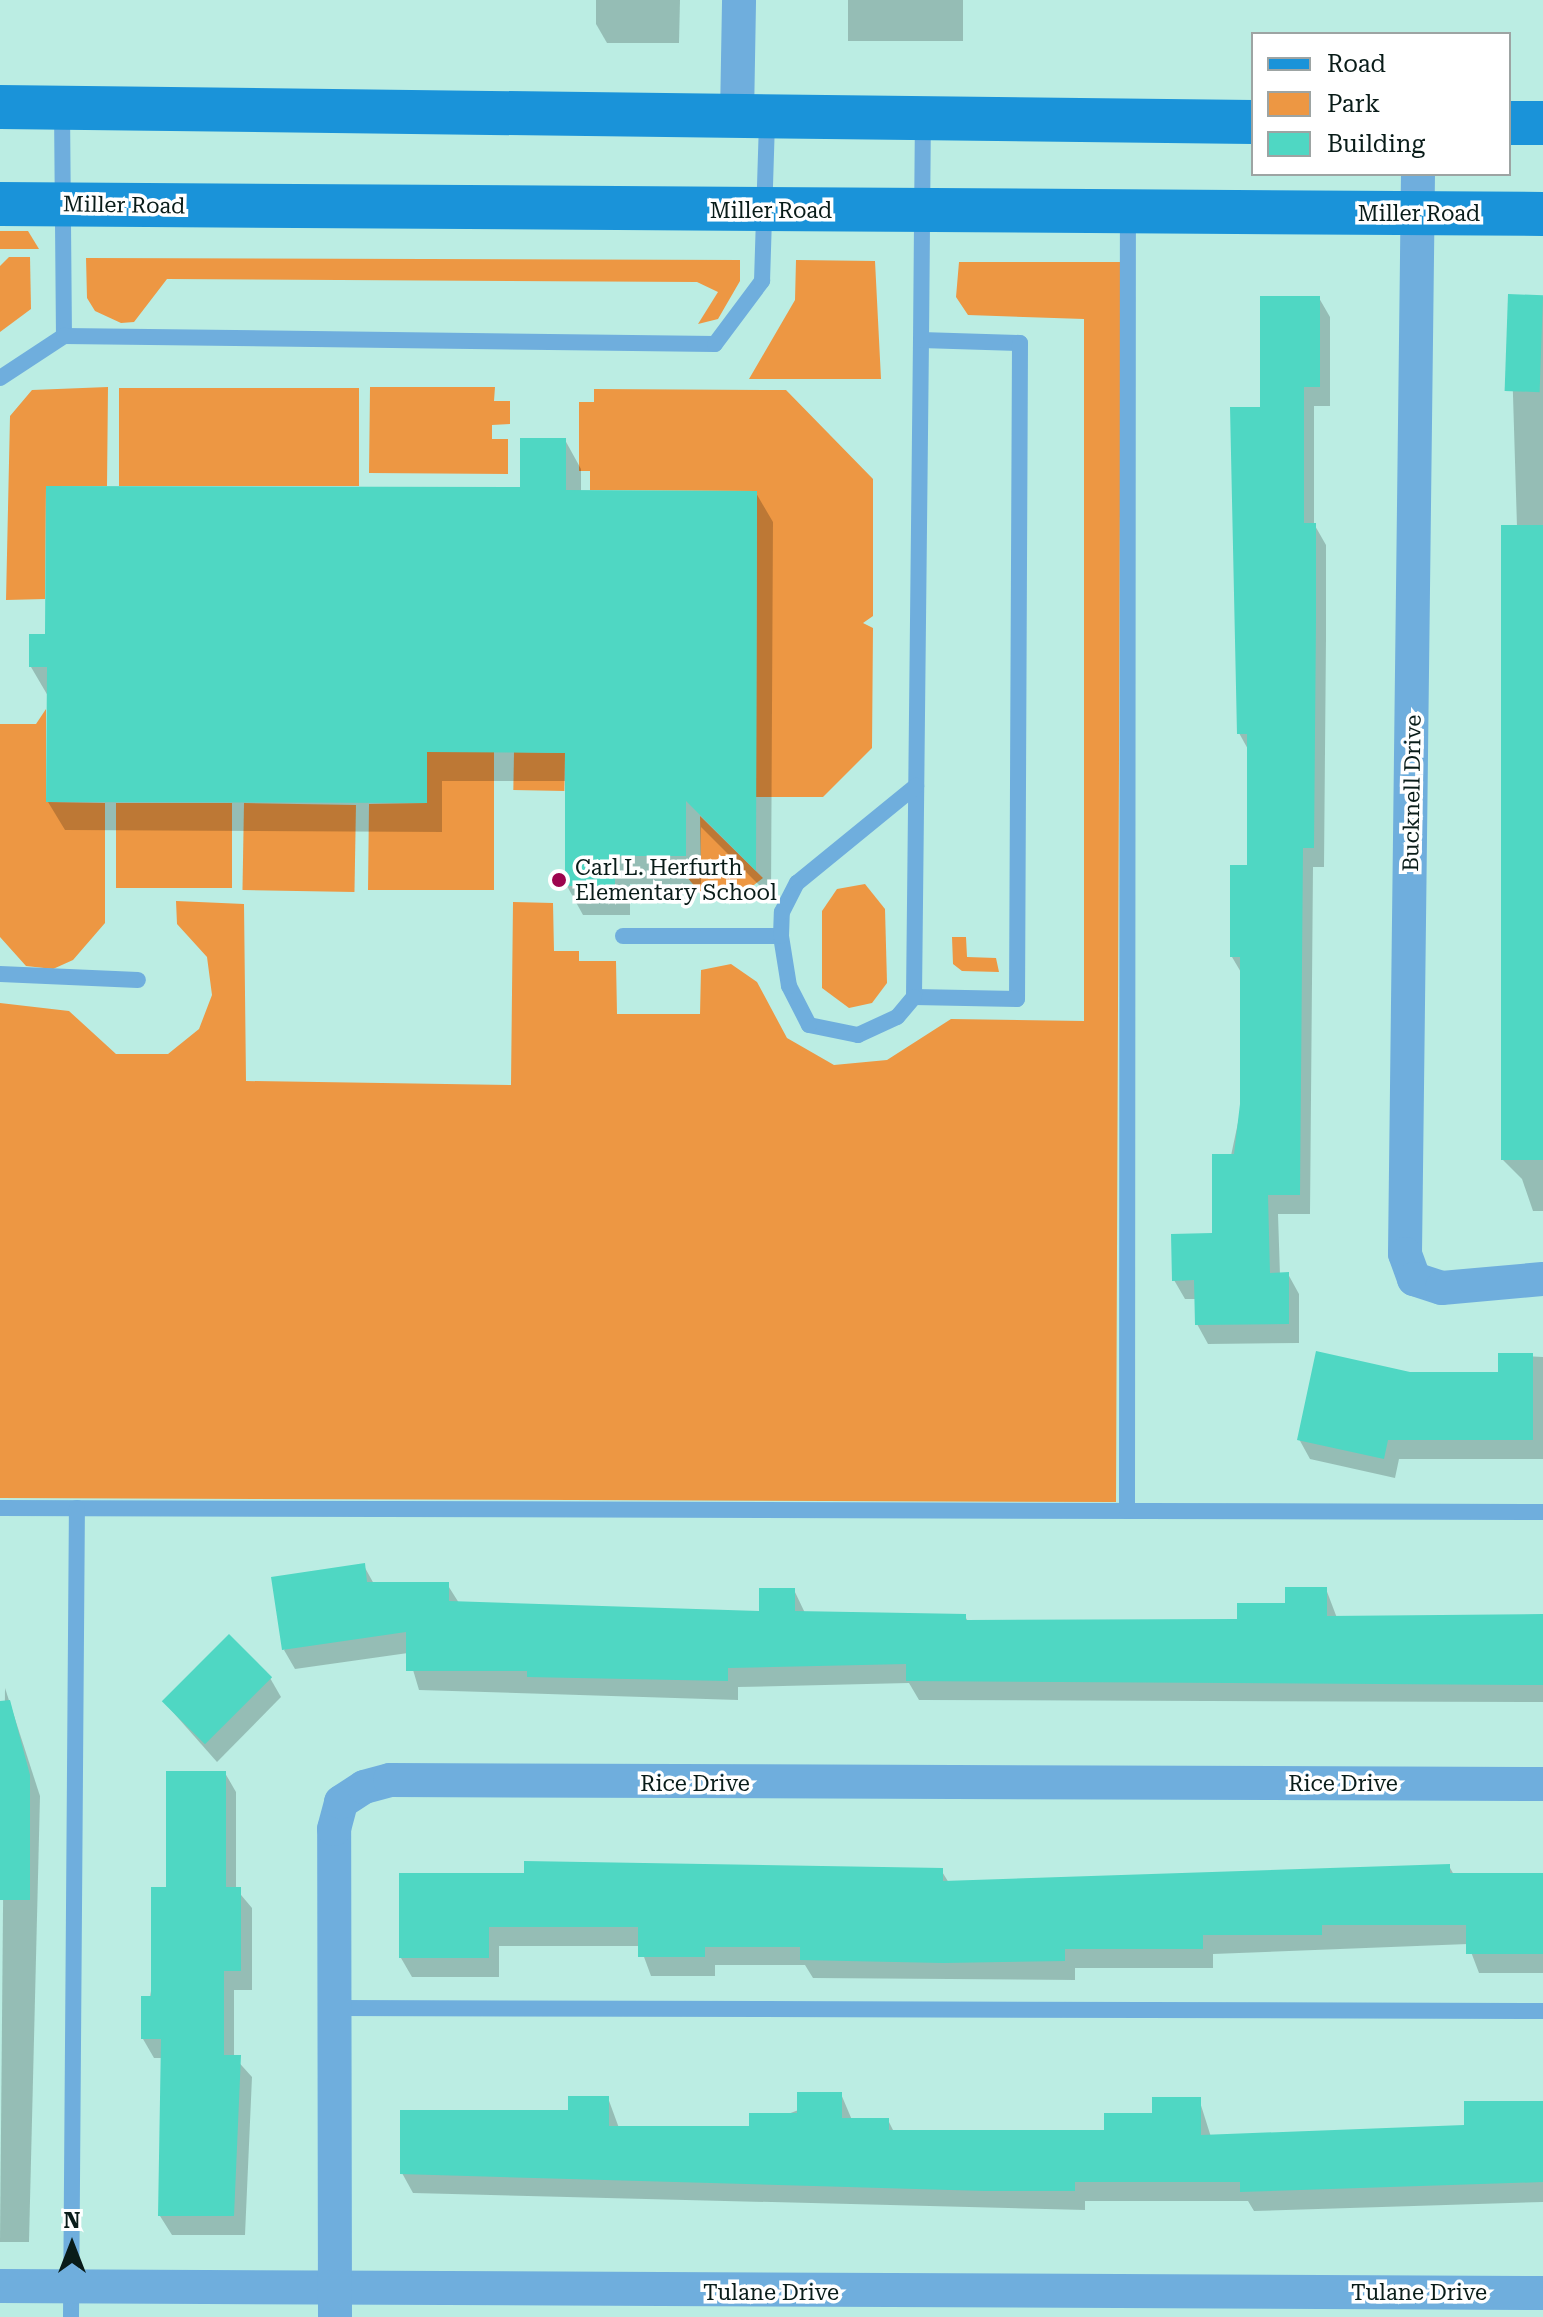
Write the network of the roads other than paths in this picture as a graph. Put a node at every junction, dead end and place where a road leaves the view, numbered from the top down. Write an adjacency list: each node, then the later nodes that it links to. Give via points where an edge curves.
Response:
1 (739, 0): 4 (street)
2 (0, 107): 3 (main road)
3 (62, 108): 4 (main road); 11 (lane)
4 (752, 118): 5 (main road); 12 (lane)
5 (923, 121): 6 (main road); 13 (lane)
6 (1251, 122)
7 (1511, 123): 8 (main road)
8 (1543, 123)
9 (1418, 194): 14 (main road, Miller Road); 15 (main road, Miller Road); 25 (street, Bucknell Drive, via 1405,1254 1414,1279 1442,1288)
10 (0, 204): 11 (main road, Miller Road)
11 (62, 204): 12 (main road, Miller Road); 16 (lane)
12 (764, 211): 13 (main road, Miller Road); 16 (lane, via 762,281 715,344)
13 (922, 211): 14 (main road, Miller Road); 17 (lane)
14 (1128, 213): 28 (lane)
15 (1543, 214)
16 (64, 336): 18 (lane)
17 (921, 340): 19 (lane); 24 (lane, via 1020,343 1017,999)
18 (0, 378)
19 (916, 786): 21 (lane, via 797,883 782,912); 24 (lane)
20 (623, 936): 21 (lane)
21 (781, 936): 24 (lane, via 789,986 809,1025 858,1035 897,1017)
22 (0, 974): 23 (lane)
23 (138, 980)
24 (914, 997)
25 (1543, 1279)
26 (0, 1508): 27 (lane)
27 (77, 1508): 28 (lane); 35 (lane)
28 (1127, 1511): 29 (lane)
29 (1543, 1512)
30 (1543, 1784): 31 (street, Rice Drive, via 390,1780 341,1802 334,1829)
31 (335, 2008): 32 (lane); 36 (street, Rice Drive)
32 (1543, 2011)
33 (0, 2286): 35 (street, Tulane Drive)
34 (1543, 2293): 36 (street, Tulane Drive)
35 (71, 2302): 36 (street, Tulane Drive)
36 (335, 2304)

